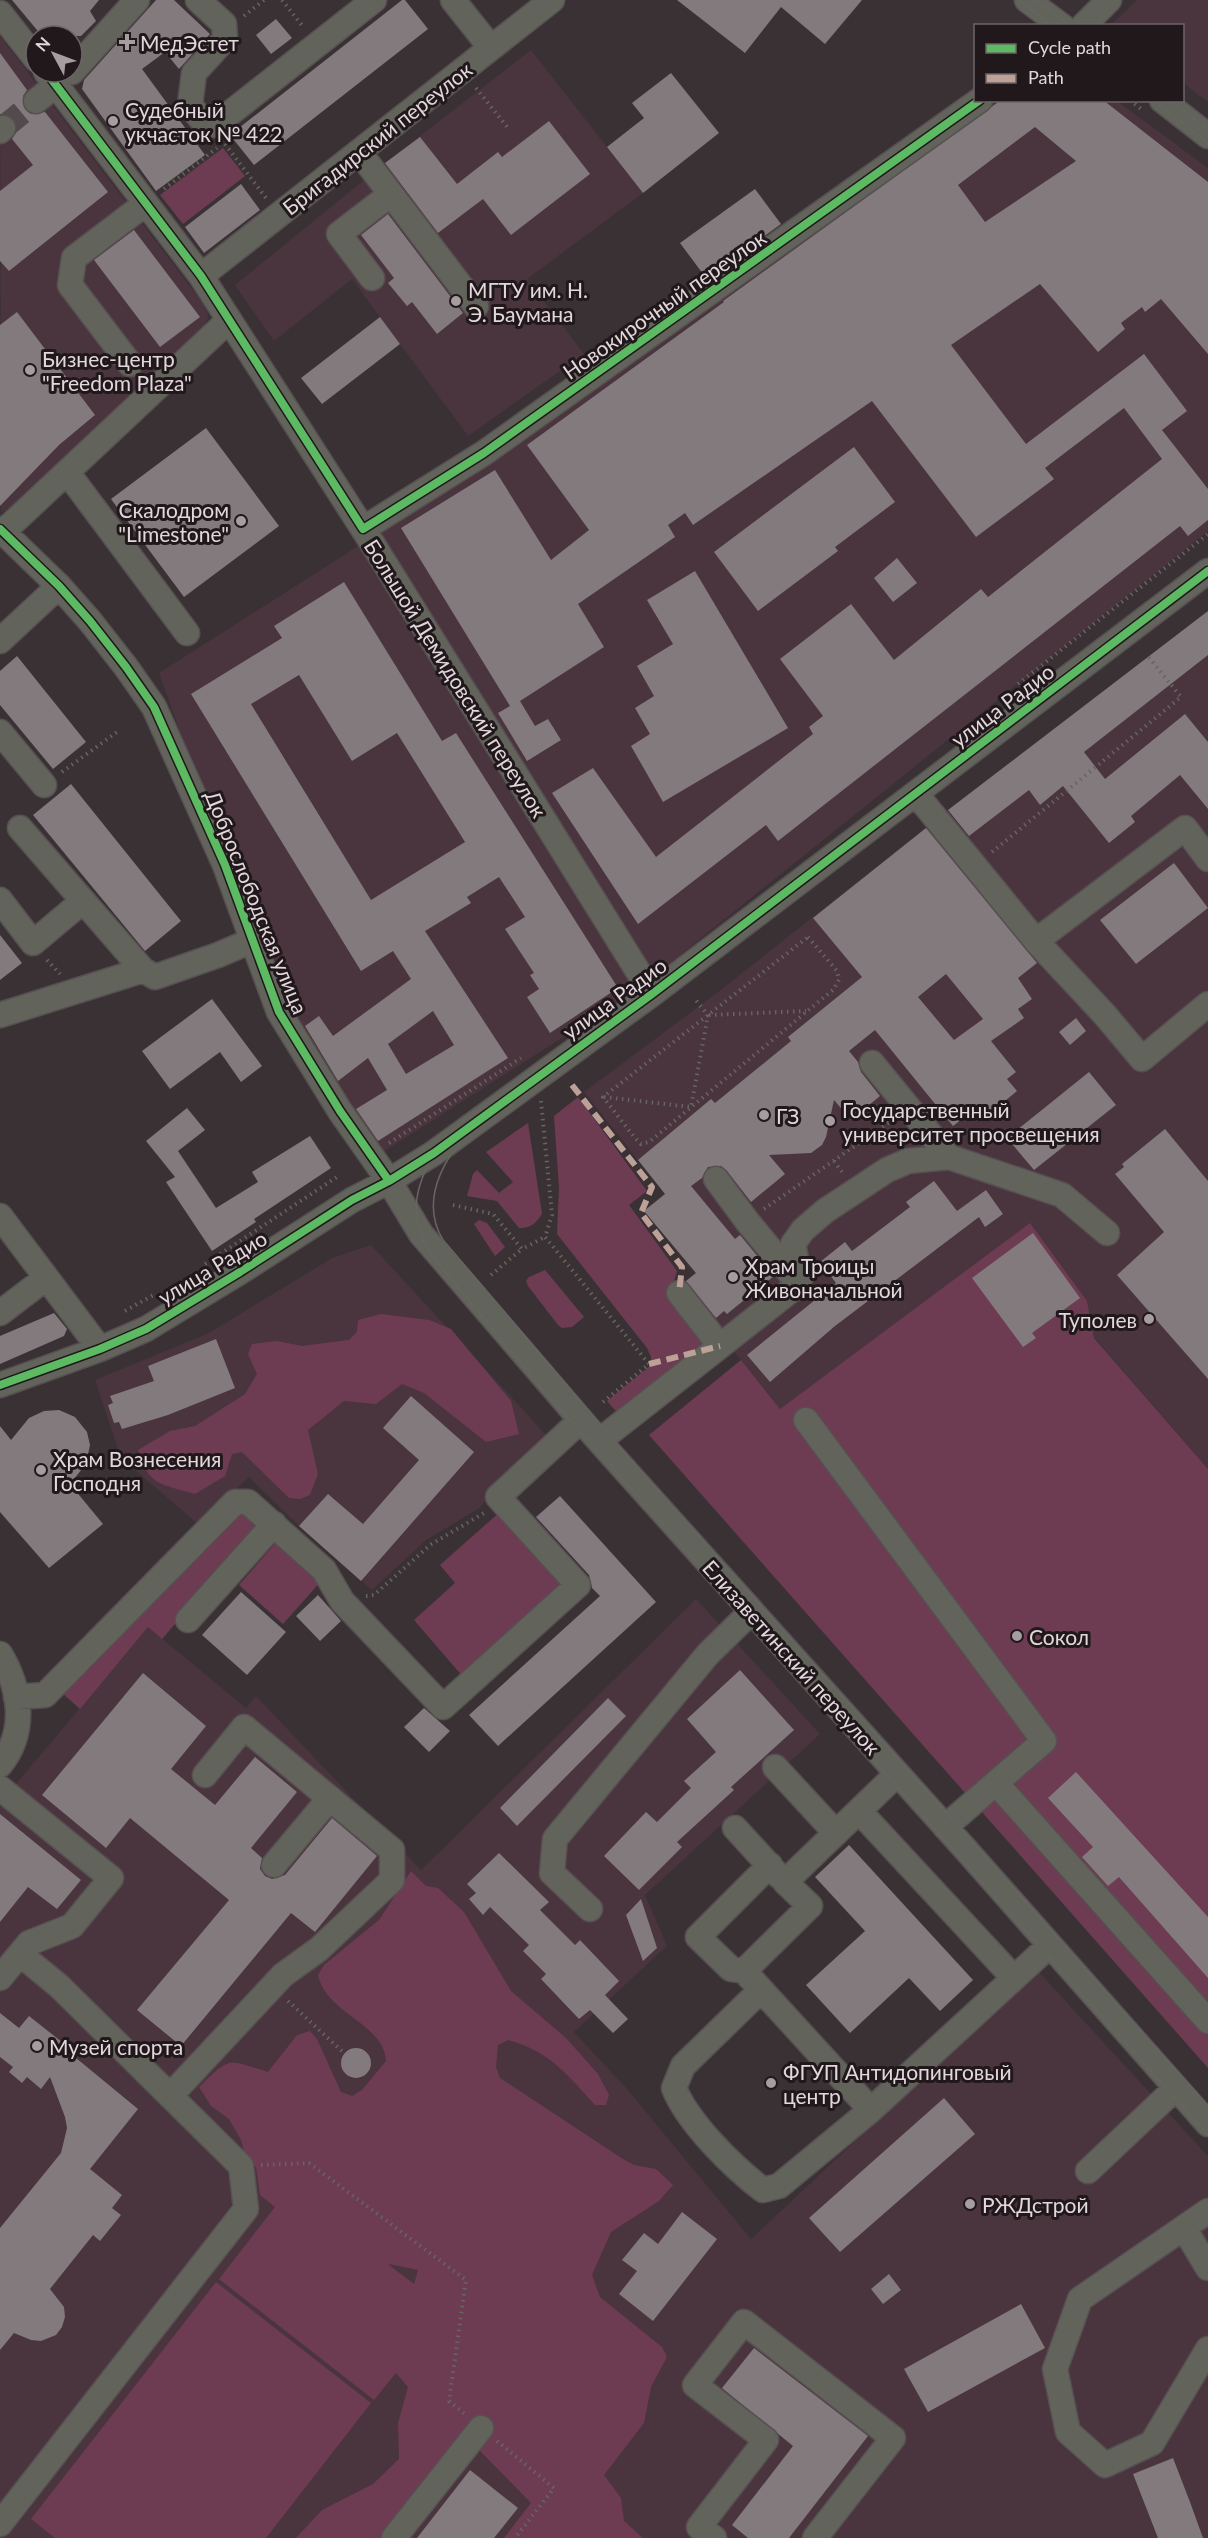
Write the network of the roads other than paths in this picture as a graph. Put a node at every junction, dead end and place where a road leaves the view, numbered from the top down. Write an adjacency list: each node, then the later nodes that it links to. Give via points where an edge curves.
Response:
1 (137, 0): 13 (street)
2 (198, 0): 3 (street, via 224,24 225,39 194,73 190,105 204,123 215,125)
3 (374, 0)
4 (453, 0): 12 (street)
5 (552, 0): 12 (street, Бригадирский переулок)
6 (1027, 0): 9 (street)
7 (1109, 0): 10 (street)
8 (0, 13): 11 (street)
9 (1059, 24)
10 (1085, 24)
11 (24, 44)
12 (491, 48): 20 (street, Бригадирский переулок)
13 (84, 54)
14 (54, 84): 16 (street)
15 (65, 84): 22 (street, Большой Демидовский переулок)
16 (36, 101)
17 (977, 102): 29 (street, Новокирочный переулок, via 484,453)
18 (1165, 102): 19 (street)
19 (1208, 136)
20 (359, 152): 21 (street); 23 (street, Бригадирский переулок)
21 (391, 194): 24 (street, via 339,234); 25 (street)
22 (145, 204): 23 (street, Большой Демидовский переулок); 27 (street, via 74,258 70,285)
23 (201, 276): 26 (street, Большой Демидовский переулок)
24 (372, 278)
25 (476, 306)
26 (229, 320): 28 (street); 29 (street, Большой Демидовский переулок)
27 (130, 364)
28 (67, 472): 30 (street); 33 (street)
29 (363, 529): 45 (street, Большой Демидовский переулок)
30 (1, 530): 32 (street, Доброслободская улица)
31 (1208, 571): 37 (street, улица Радио)
32 (59, 586): 34 (street); 42 (street, Доброслободская улица, via 154,707 225,865)
33 (187, 633)
34 (0, 641)
35 (0, 732): 36 (street)
36 (44, 785)
37 (916, 794): 43 (street); 45 (street, улица Радио)
38 (20, 828): 41 (street)
39 (1208, 859): 43 (street, via 1185,828)
40 (0, 900): 41 (street, via 33,943)
41 (83, 901): 44 (street)
42 (251, 940): 44 (street, via 154,977); 51 (street, Доброслободская улица, via 279,1012)
43 (1036, 941): 46 (street, via 1142,1059)
44 (143, 970): 47 (street)
45 (652, 994): 51 (street, улица Радио, via 434,1153)
46 (1208, 1004)
47 (0, 1014)
48 (872, 1063): 49 (street)
49 (949, 1157): 53 (street, via 1062,1195); 55 (street, via 908,1161 887,1170 818,1217 794,1244)
50 (716, 1179): 55 (street)
51 (389, 1181): 59 (street, улица Радио, via 352,1200 146,1329); 61 (street, Елизаветинский переулок, via 421,1234)
52 (0, 1216): 54 (street)
53 (1107, 1233)
54 (46, 1278): 57 (street); 59 (street)
55 (799, 1284): 58 (street)
56 (679, 1293): 58 (street)
57 (0, 1313)
58 (720, 1346): 63 (street)
59 (100, 1349): 60 (street, улица Радио)
60 (0, 1385)
61 (581, 1420): 63 (street, Елизаветинский переулок); 64 (street, via 498,1497 578,1585 443,1707 342,1601 324,1570)
62 (806, 1420): 73 (street, via 1044,1741)
63 (599, 1441): 65 (street, Елизаветинский переулок)
64 (274, 1524): 66 (street); 68 (street, via 248,1502 236,1502 45,1695)
65 (751, 1612): 71 (street, Елизаветинский переулок); 82 (street, via 708,1654 555,1839 552,1873)
66 (188, 1620)
67 (0, 1654): 68 (street)
68 (16, 1697): 69 (street, via 18,1733)
69 (0, 1765)
70 (775, 1767): 79 (street)
71 (897, 1774): 76 (street); 77 (street, Елизаветинский переулок)
72 (205, 1775): 75 (street, via 244,1727)
73 (996, 1783): 77 (street); 89 (street)
74 (0, 1788): 84 (street, via 111,1878 72,1926 29,1943)
75 (330, 1798): 80 (street); 91 (street, via 392,1850 392,1880 319,1949 283,1975)
76 (859, 1811): 79 (street); 87 (street)
77 (945, 1827): 83 (street, Елизаветинский переулок)
78 (735, 1828): 81 (street)
79 (836, 1833): 81 (street)
80 (274, 1865)
81 (777, 1874): 85 (street, via 810,1906); 85 (street, via 698,1937 731,1969)
82 (590, 1910)
83 (1050, 1944): 87 (street); 90 (street, Елизаветинский переулок)
84 (20, 1954): 86 (street); 91 (street, via 59,1986)
85 (744, 1971): 88 (street)
86 (0, 1978)
87 (1014, 1978): 92 (street)
88 (761, 1990): 92 (street); 92 (street, via 683,2066 674,2088 682,2108 763,2190 779,2186)
89 (1208, 2021)
90 (1176, 2088): 93 (street, Елизаветинский переулок); 94 (street)
91 (170, 2096): 100 (street, via 241,2166 246,2209)
92 (871, 2110)
93 (1208, 2124)
94 (1088, 2171)
95 (1208, 2211): 96 (street)
96 (1184, 2228): 97 (street); 98 (street, via 1080,2299 1055,2369 1068,2432 1105,2465 1152,2443)
97 (1208, 2268)
98 (1208, 2349)
99 (481, 2428): 101 (street)
100 (0, 2524)
101 (394, 2538)
102 (714, 2538): 103 (street, via 699,2527 766,2440 695,2385 744,2322 893,2438)
103 (815, 2538)

